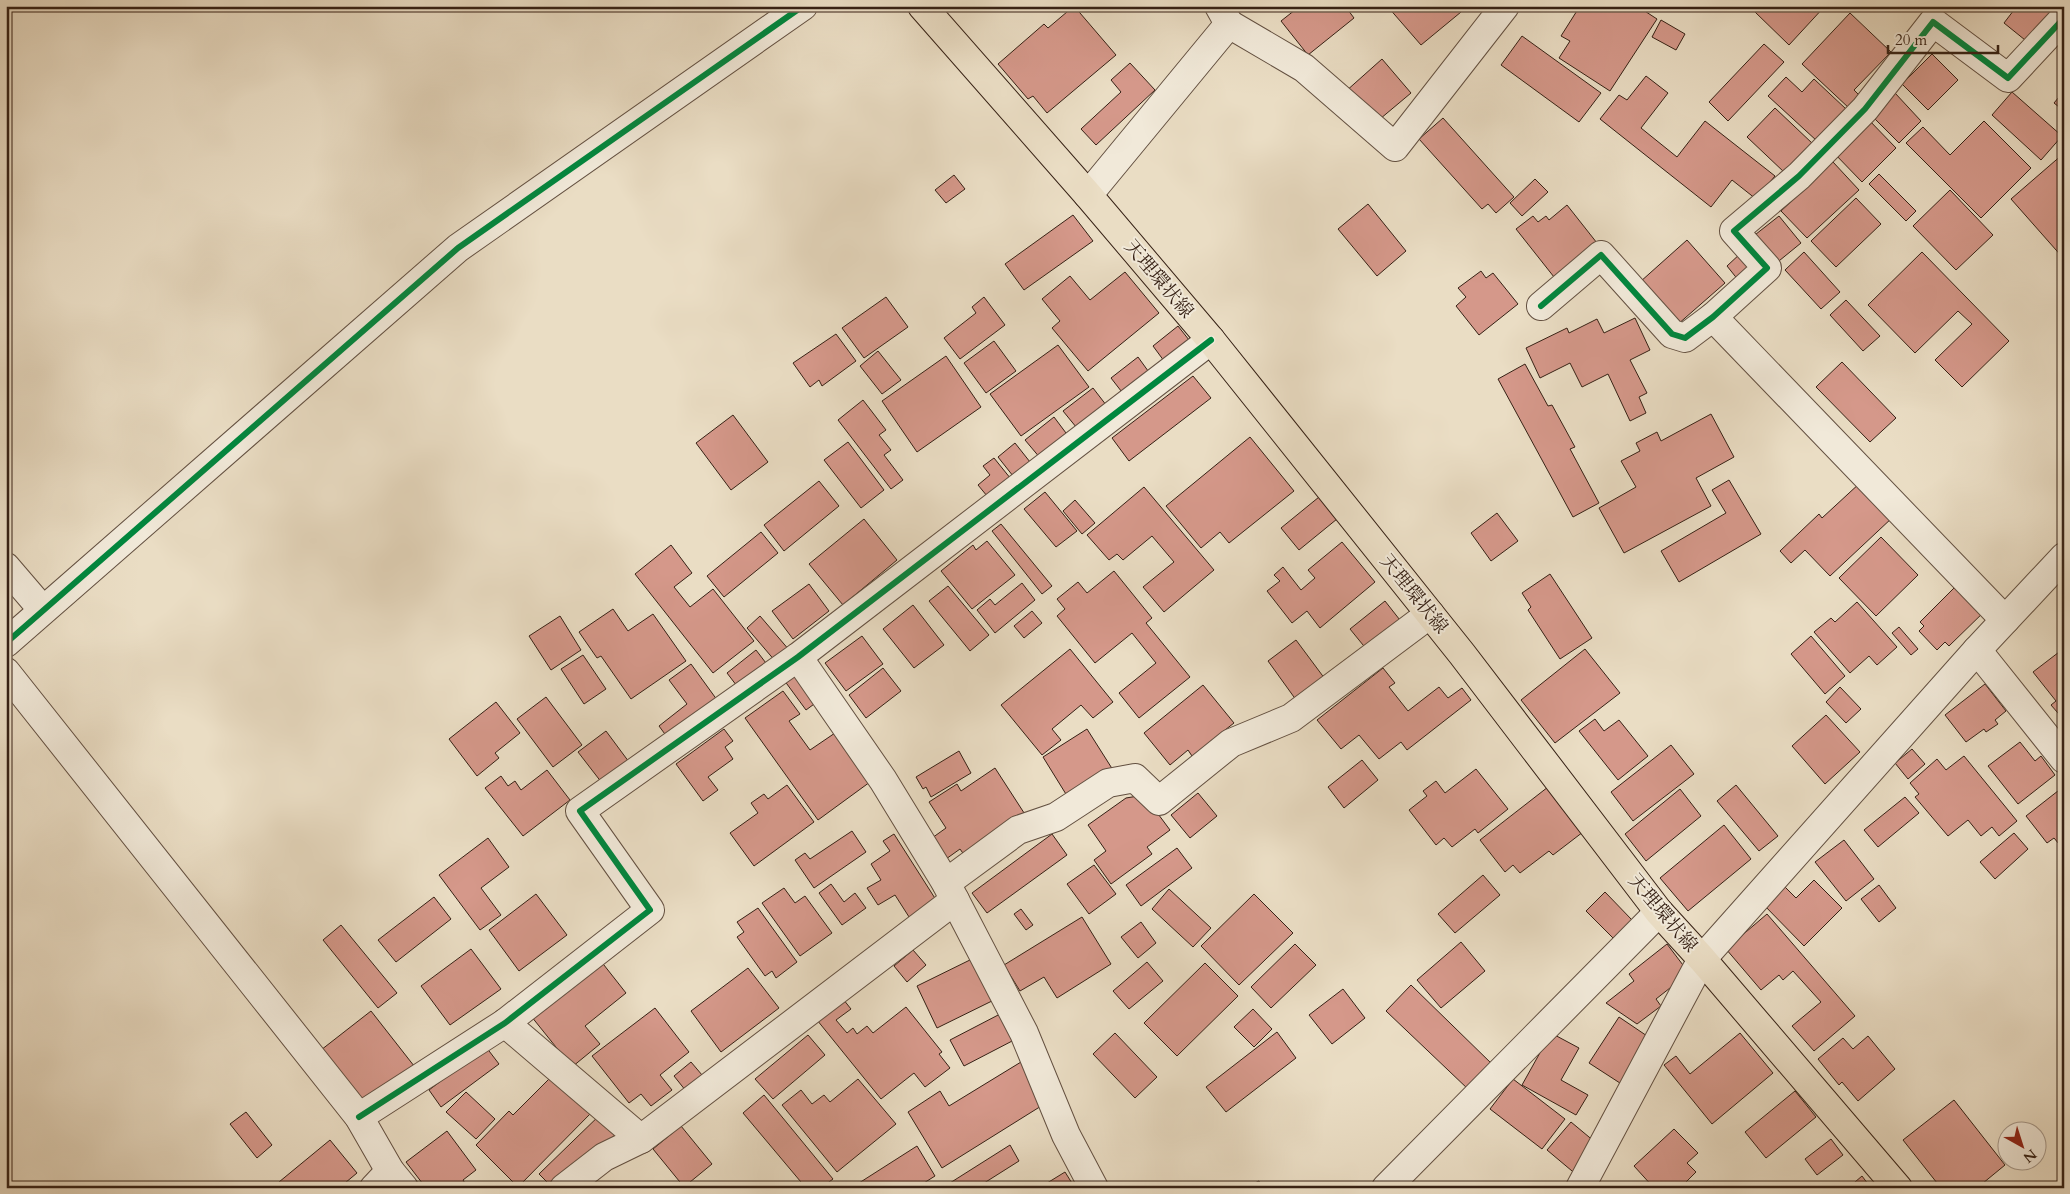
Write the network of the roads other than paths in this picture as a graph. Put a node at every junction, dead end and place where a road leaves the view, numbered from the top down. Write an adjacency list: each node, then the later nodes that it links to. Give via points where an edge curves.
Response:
1 (803, 6): 12 (street, via 458,248)
2 (922, 6): 6 (main road, 天理環状線)
3 (1505, 6): 4 (street, via 1395,146 1304,68)
4 (1224, 15): 6 (street)
5 (2064, 18): 8 (street, via 2008,78 1933,22 1865,109 1799,176 1734,231 1767,268)
6 (1088, 195): 9 (main road, 天理環状線)
7 (1541, 306): 8 (street, via 1601,255 1672,334 1685,338)
8 (1713, 317): 14 (street)
9 (1210, 340): 13 (main road, 天理環状線); 17 (street)
10 (2064, 557): 14 (street)
11 (6, 567): 12 (street)
12 (42, 609): 15 (street)
13 (1430, 614): 20 (street, via 1292,718 1231,743 1159,801 1135,778 1108,783 1056,817 1018,830); 21 (main road, 天理環状線)
14 (2005, 620): 16 (street)
15 (6, 643)
16 (1977, 650): 19 (street); 22 (street)
17 (798, 657): 20 (street, via 883,780); 23 (street, via 580,811 650,910)
18 (6, 672): 24 (street)
19 (2064, 759)
20 (950, 891): 25 (street); 28 (street, via 1024,1033 1066,1135)
21 (1659, 912): 22 (main road, 天理環状線); 29 (street)
22 (1702, 959): 30 (street); 31 (main road, 天理環状線)
23 (505, 1023): 24 (street); 25 (street)
24 (360, 1117): 26 (street)
25 (641, 1138): 27 (street, via 604,1157)
26 (389, 1182)
27 (564, 1188)
28 (1094, 1188)
29 (1386, 1188)
30 (1580, 1188)
31 (1898, 1188)

